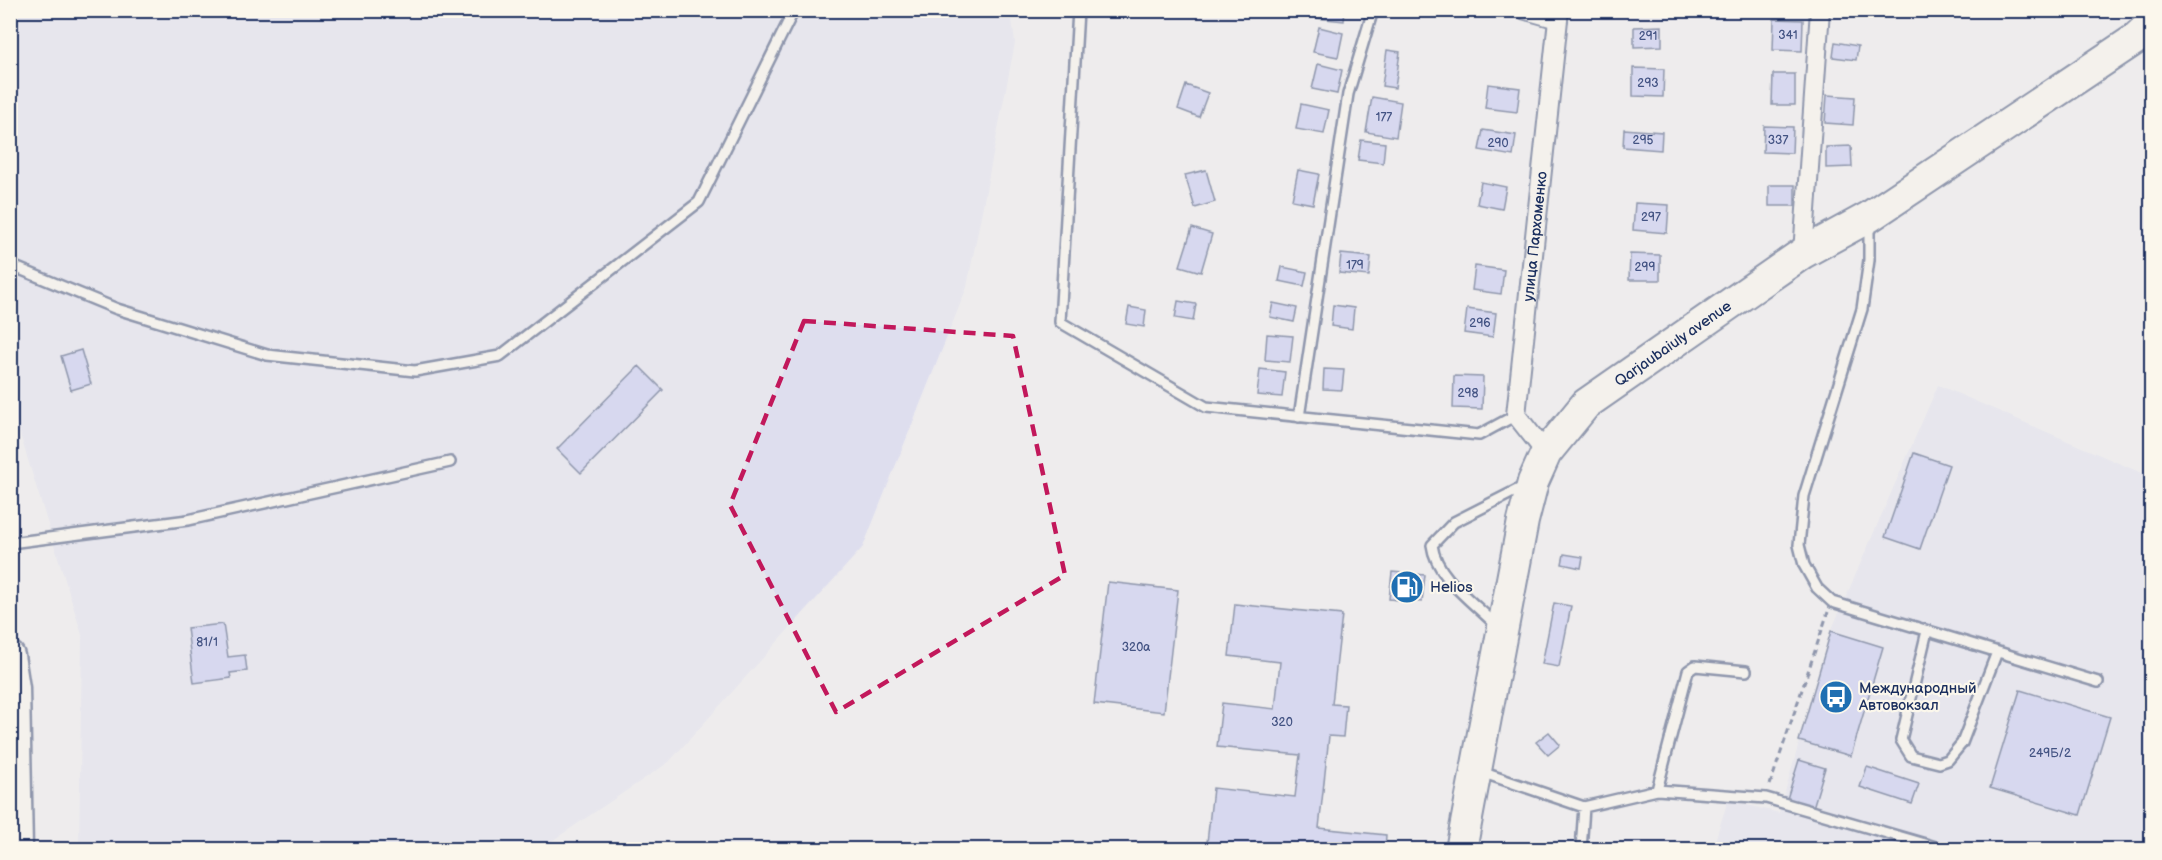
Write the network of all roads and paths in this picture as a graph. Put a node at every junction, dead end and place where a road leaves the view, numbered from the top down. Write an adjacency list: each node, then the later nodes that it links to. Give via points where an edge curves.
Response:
1 (794, 10): 10 (lane, via 699,202 500,356 416,371 267,355 117,309)
2 (1078, 10): 12 (lane, via 1060,322 1206,408)
3 (1374, 10): 12 (lane, via 1348,94)
4 (1527, 10): 6 (street)
5 (1820, 10): 9 (street)
6 (1558, 15): 11 (street, улица Пархоменко)
7 (2146, 38): 8 (highway, Qarjaubaiuly avenue)
8 (1869, 217): 9 (highway, Qarjaubaiuly avenue); 17 (lane, via 1869,260 1862,309 1804,496 1798,545 1817,588)
9 (1803, 253): 13 (highway, Qarjaubaiuly avenue, via 1586,404)
10 (10, 265)
11 (1516, 415): 12 (lane, via 1479,435); 13 (street)
12 (1299, 417)
13 (1546, 453): 15 (highway, Qarjaubaiuly avenue)
14 (450, 462): 16 (lane, via 188,520)
15 (1533, 482): 18 (highway, Qarjaubaiuly avenue); 18 (lane, via 1454,522 1432,545 1441,572)
16 (10, 543)
17 (1832, 602): 19 (lane); 27 (path)
18 (1502, 631): 25 (highway, Qarjaubaiuly avenue)
19 (1927, 631): 20 (lane); 20 (lane, via 1901,740 1911,756 1939,763 1955,753)
20 (1997, 652): 23 (lane)
21 (10, 656): 24 (main road)
22 (1746, 671): 26 (lane, via 1695,666 1688,671)
23 (2098, 682)
24 (13, 706): 29 (main road)
25 (1476, 770): 28 (lane); 30 (highway, Qarjaubaiuly avenue)
26 (1657, 790): 27 (lane); 28 (lane)
27 (1766, 798): 32 (lane)
28 (1584, 807): 31 (lane)
29 (18, 849)
30 (1461, 849)
31 (1581, 849)
32 (1946, 849)

